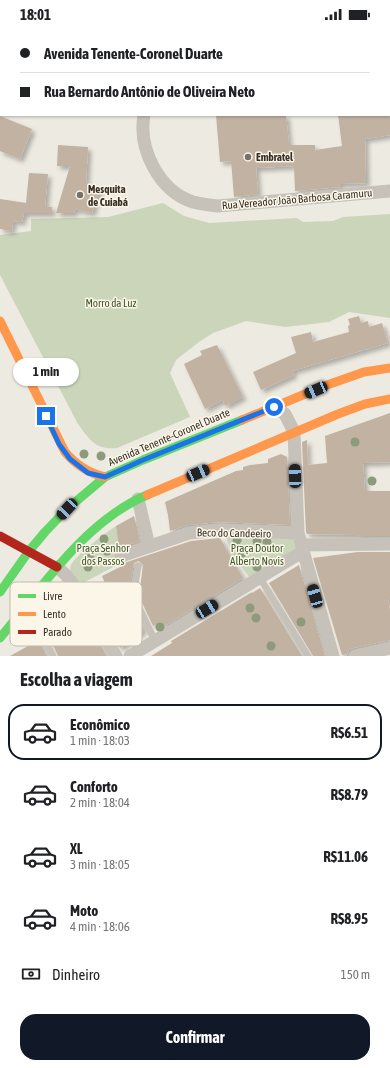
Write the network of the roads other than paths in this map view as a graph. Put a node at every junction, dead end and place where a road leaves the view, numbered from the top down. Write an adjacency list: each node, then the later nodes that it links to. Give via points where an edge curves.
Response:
1 (144, 116): 2 (street, Rua Vereador João Barbosa Caramuru, via 144,144 152,163 163,182 193,202 218,206)
2 (390, 191)
3 (0, 321): 8 (main road, via 65,452 85,471)
4 (390, 368): 6 (main road, Avenida Tenente-Coronel Duarte, via 364,372)
5 (390, 398): 7 (main road, via 365,404)
6 (274, 407): 7 (street, via 285,414); 8 (main road, Avenida Tenente-Coronel Duarte)
7 (294, 432): 9 (main road); 11 (street)
8 (105, 477): 14 (main road, Avenida Tenente-Coronel Duarte, via 67,509)
9 (138, 499): 13 (street); 17 (main road, via 108,517)
10 (0, 536): 14 (main road)
11 (300, 543): 12 (street, Beco do Candeeiro); 13 (street, Beco do Candeeiro, via 220,530 189,533); 18 (street); 34 (street)
12 (390, 544)
13 (149, 546): 15 (street, Beco do Candeeiro)
14 (29, 551): 17 (main road); 22 (main road, Avenida Tenente-Coronel Duarte)
15 (121, 556)
16 (138, 566): 21 (lane)
17 (57, 567): 19 (main road); 20 (street)
18 (260, 578): 26 (street); 33 (lane)
19 (45, 582)
20 (71, 582)
21 (135, 582)
22 (0, 592)
23 (142, 614): 26 (lane)
24 (10, 626): 25 (main road)
25 (0, 638)
26 (155, 641): 32 (street)
27 (48, 646): 30 (lane)
28 (110, 646): 31 (street)
29 (390, 648): 35 (street)
30 (53, 656)
31 (116, 656)
32 (130, 656)
33 (308, 656)
34 (333, 656)
35 (355, 656)

